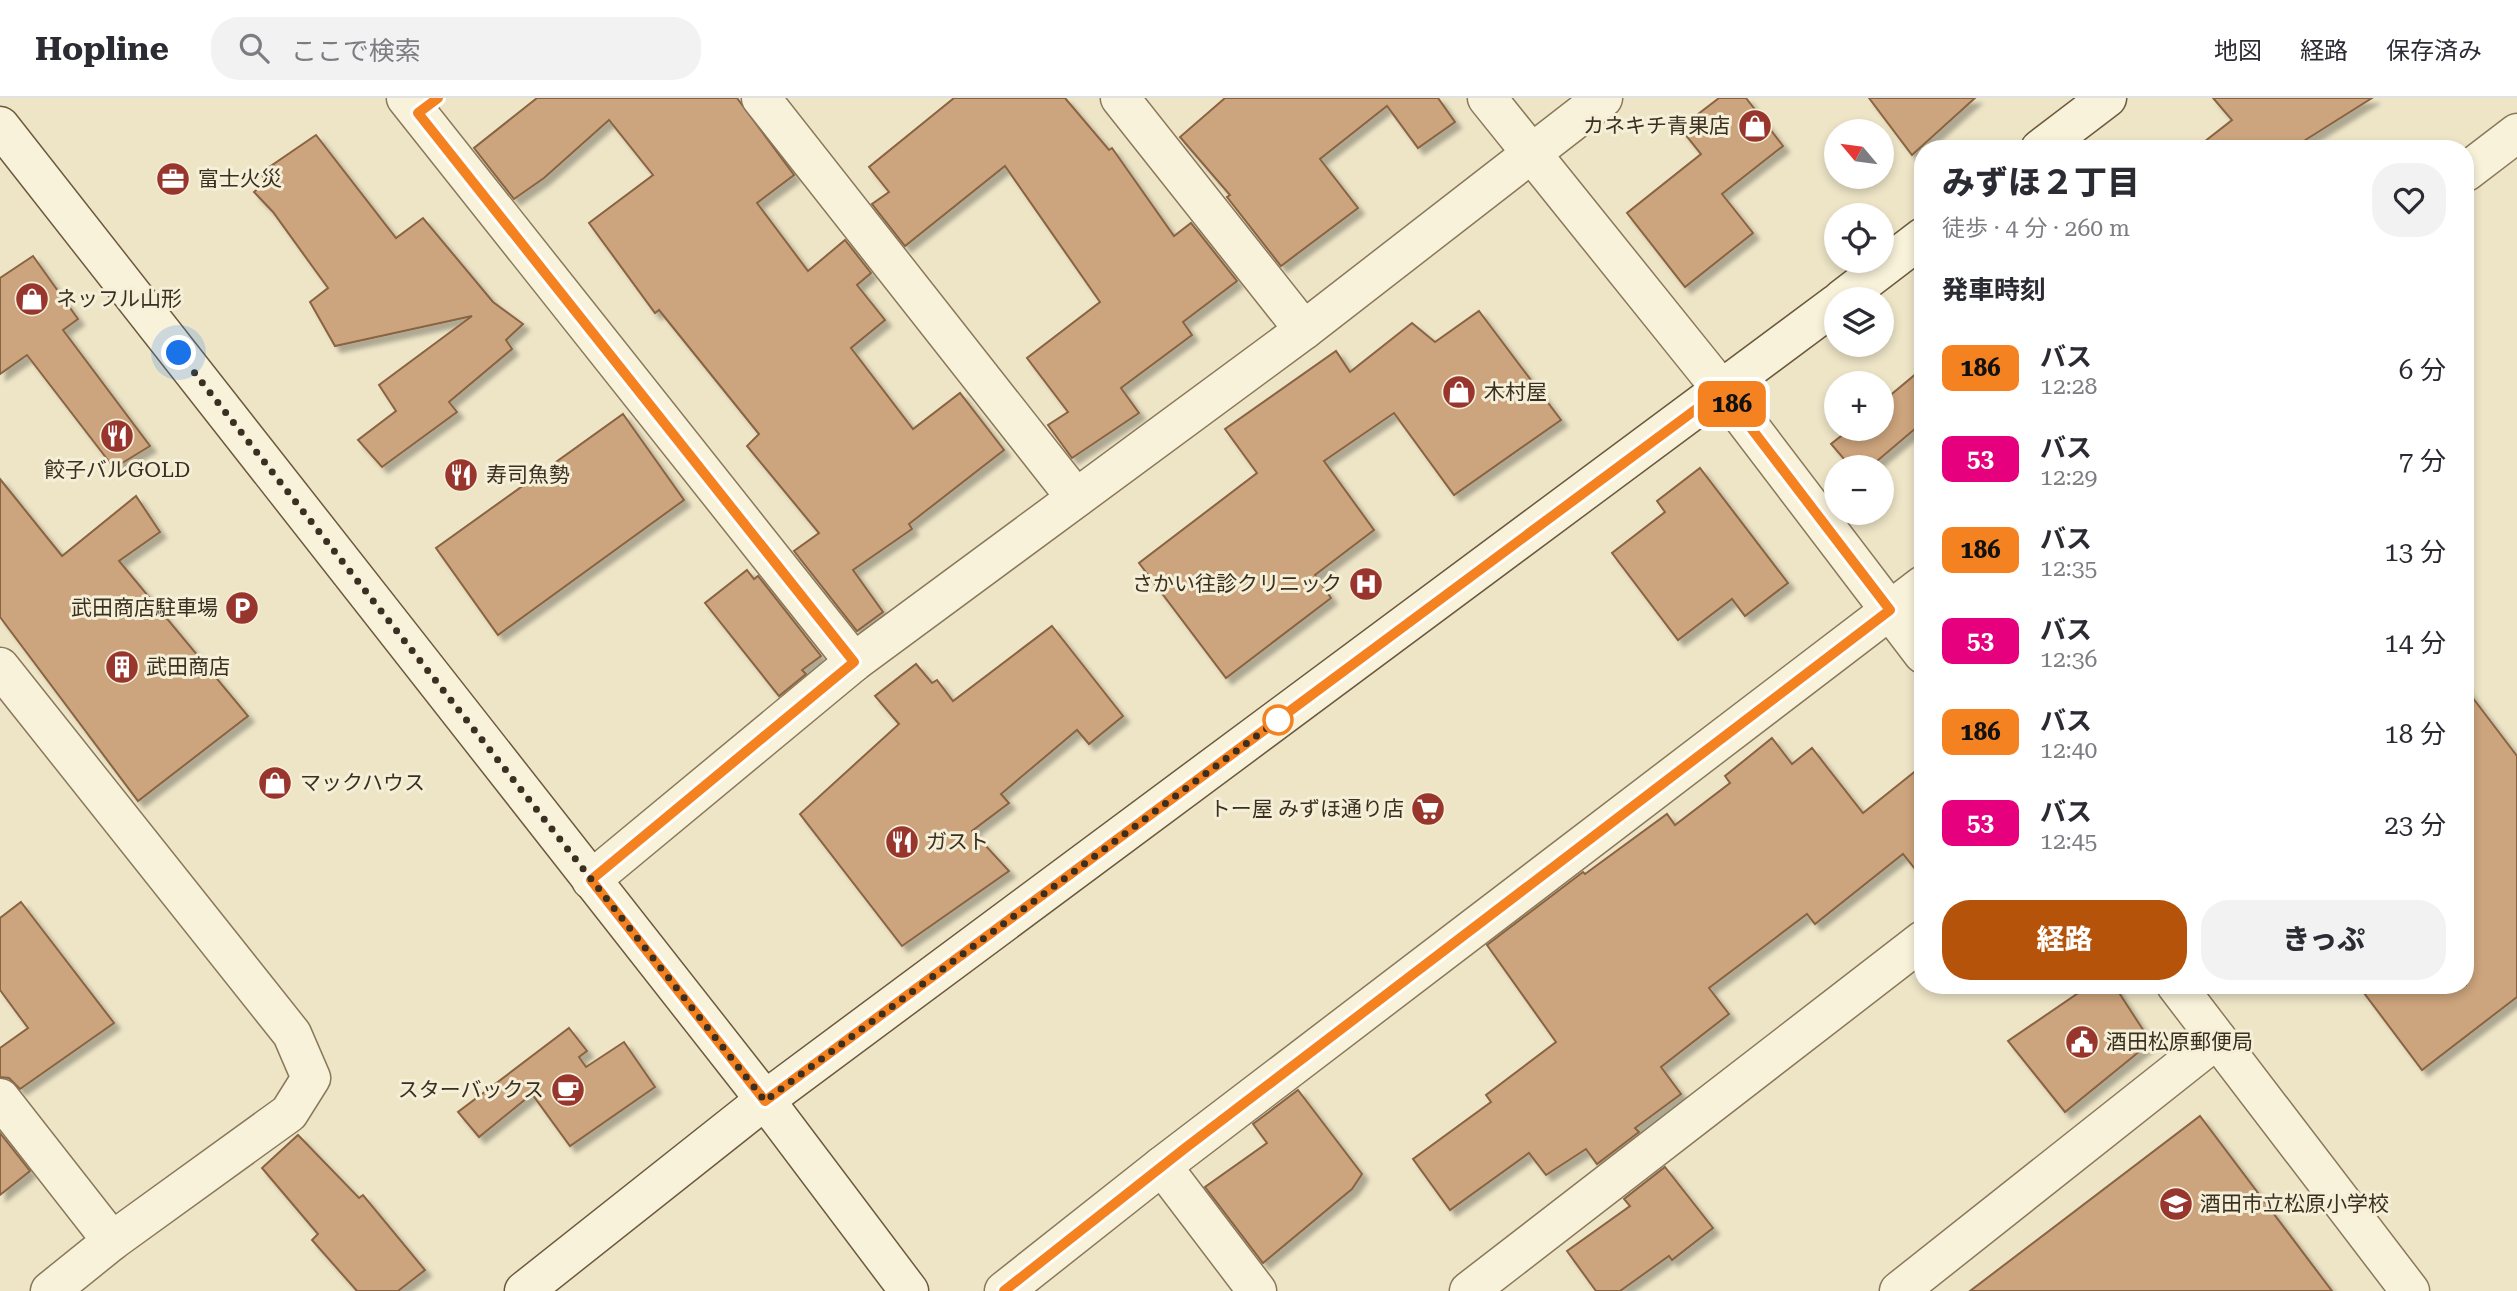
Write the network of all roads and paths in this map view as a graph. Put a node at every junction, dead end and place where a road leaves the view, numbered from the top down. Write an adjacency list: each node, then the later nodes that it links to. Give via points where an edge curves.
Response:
1 (761, 98): 17 (street)
2 (1120, 98): 15 (street)
3 (1487, 98): 10 (street)
4 (1603, 98): 10 (street)
5 (2107, 98): 9 (street)
6 (421, 103): 21 (street)
7 (0, 126): 23 (street)
8 (2517, 133): 11 (street)
9 (2052, 140)
10 (1530, 154): 15 (street); 16 (street)
11 (2474, 166)
12 (1914, 244): 13 (street)
13 (1858, 287)
14 (1824, 313): 16 (street)
15 (1304, 330): 17 (street)
16 (1722, 390): 19 (street); 28 (street)
17 (1076, 498): 21 (street)
18 (1914, 592): 19 (street)
19 (1890, 610): 20 (street); 29 (street)
20 (1914, 642)
21 (854, 662): 23 (street)
22 (0, 667): 30 (street, via 292,1034 311,1078 289,1113)
23 (591, 880): 28 (street)
24 (1914, 947): 36 (street)
25 (2183, 994): 26 (street)
26 (2217, 1039): 37 (street); 38 (street)
27 (0, 1098): 30 (street)
28 (765, 1101): 32 (street); 33 (street)
29 (1162, 1166): 34 (street); 35 (street)
30 (113, 1241): 31 (street)
31 (50, 1291)
32 (524, 1291)
33 (909, 1291)
34 (1004, 1291)
35 (1257, 1291)
36 (1469, 1291)
37 (1899, 1291)
38 (2410, 1291)

